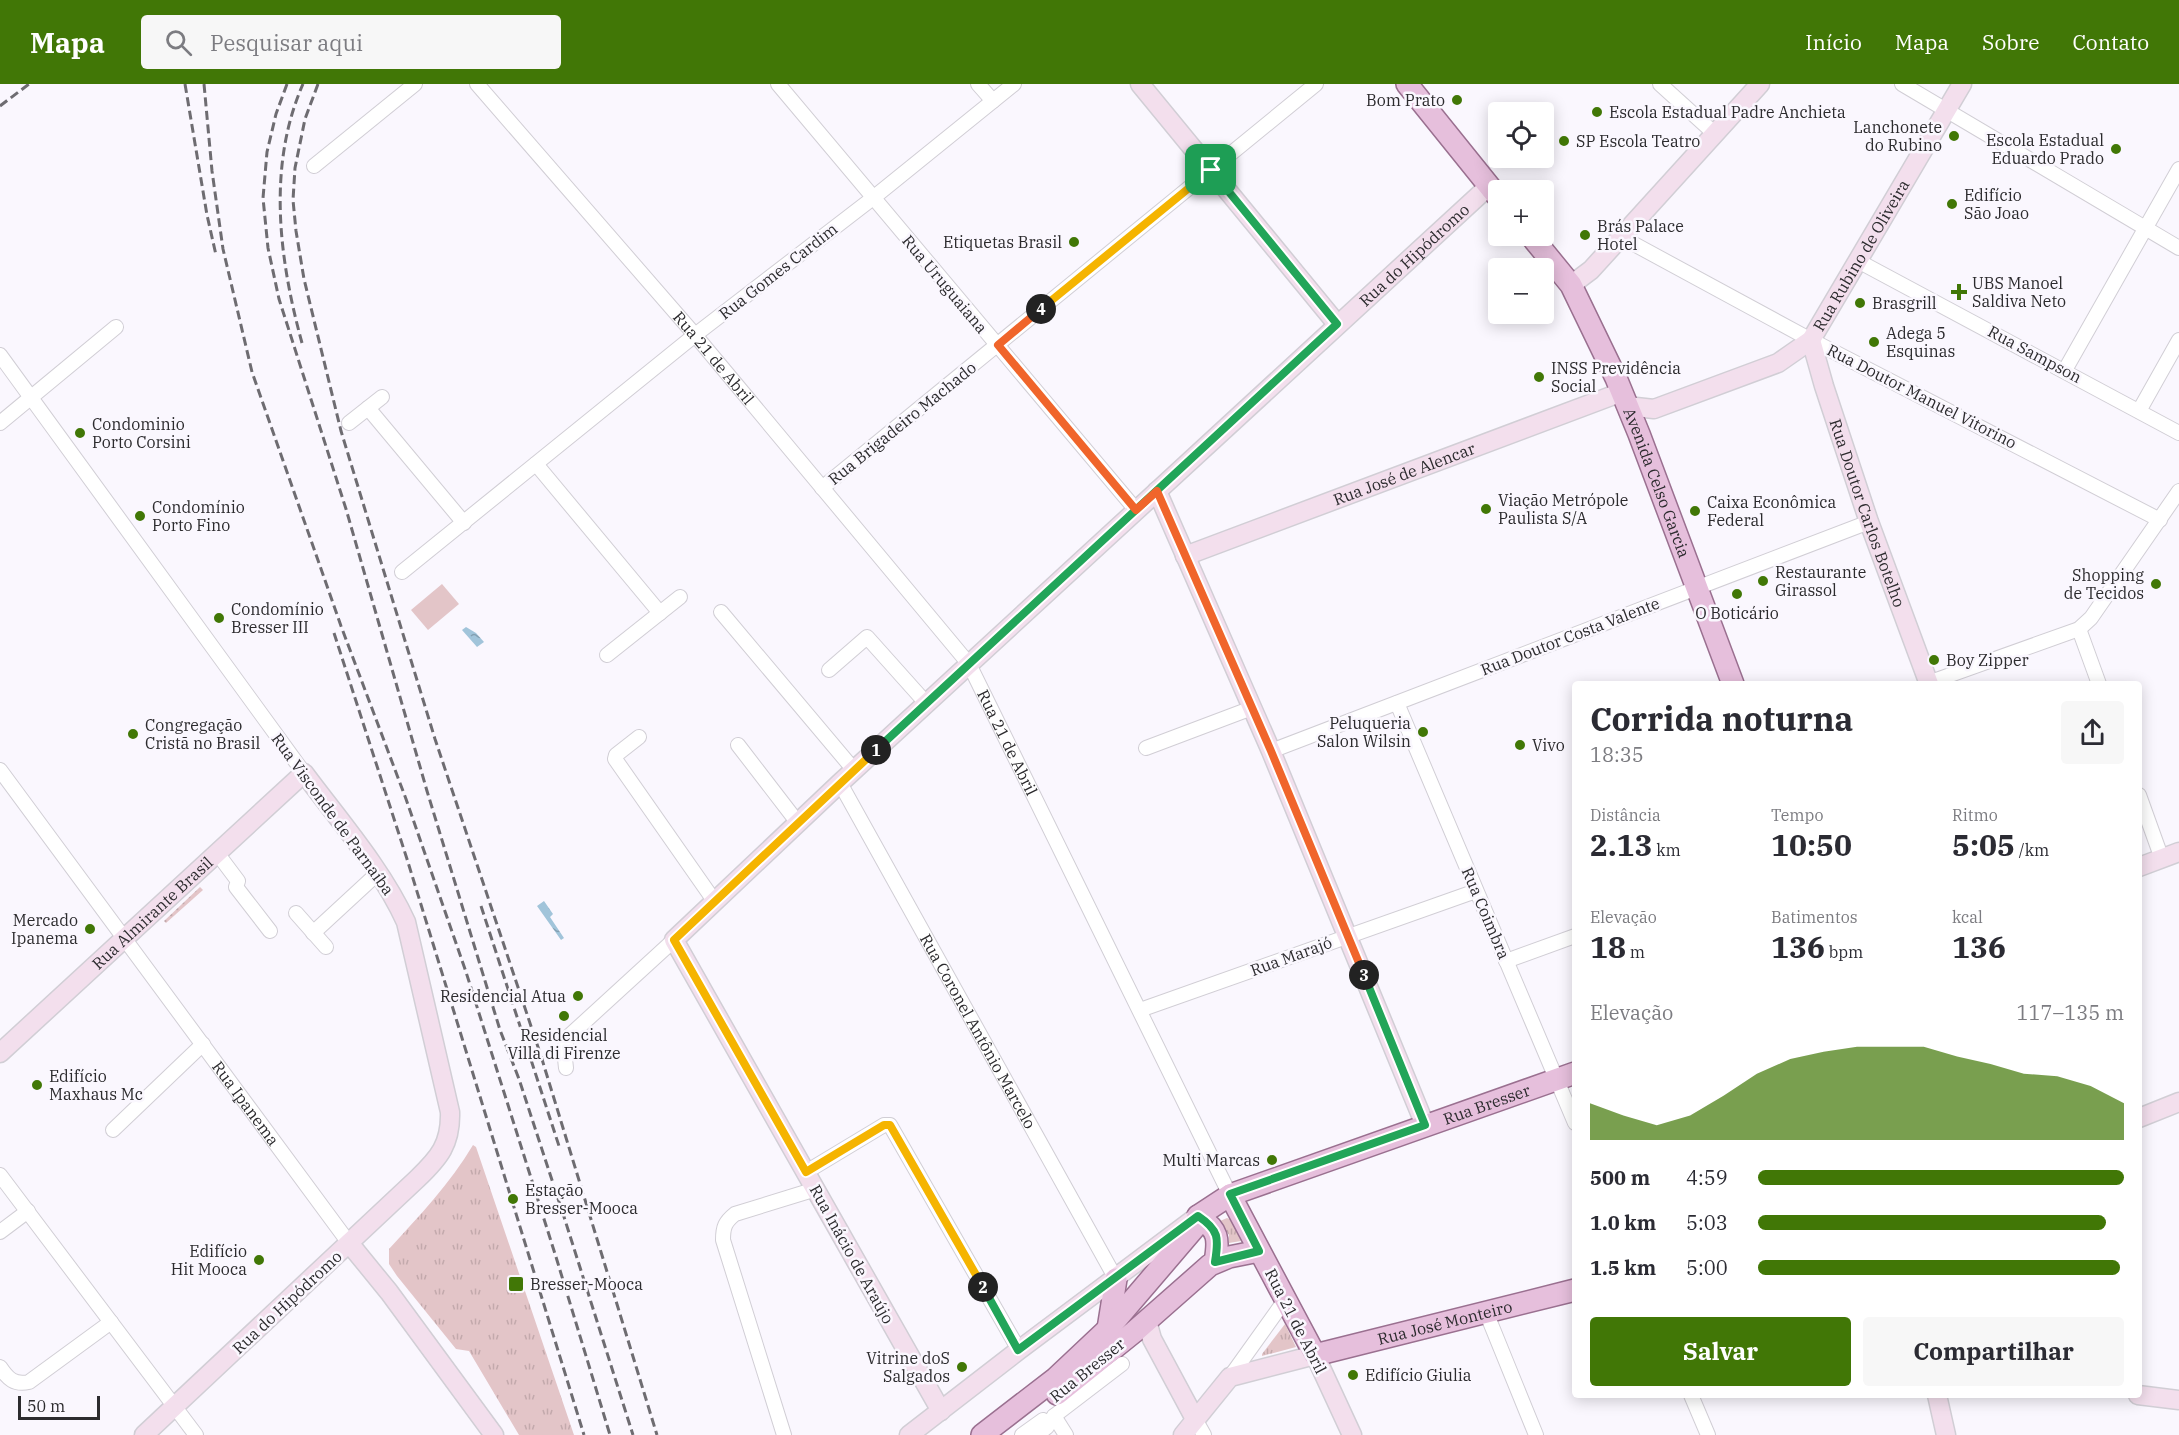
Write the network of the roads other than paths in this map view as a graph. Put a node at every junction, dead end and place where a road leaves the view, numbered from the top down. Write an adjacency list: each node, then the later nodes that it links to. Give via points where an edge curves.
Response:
1 (415, 84): 16 (street)
2 (477, 84): 30 (street, Rua 21 de Abril)
3 (778, 84): 21 (street, Rua Uruguaiana)
4 (978, 84): 13 (street)
5 (1014, 84): 13 (street, Rua Gomes Cardim)
6 (1140, 84): 18 (street)
7 (1316, 84): 18 (street, Rua Brigadeiro Machado)
8 (1407, 84): 19 (main road)
9 (1660, 84): 15 (street)
10 (1760, 84): 15 (street)
11 (1902, 84): 14 (street)
12 (1962, 84): 14 (street, Rua Rubino de Oliveira)
13 (993, 101): 21 (street, Rua Gomes Cardim)
14 (1946, 111): 22 (street); 26 (street, Rua Rubino de Oliveira)
15 (1714, 133): 23 (street)
16 (314, 166)
17 (2179, 169): 22 (street)
18 (1211, 170): 28 (street); 33 (street, Rua Brigadeiro Machado)
19 (1488, 184)
20 (1488, 196): 28 (street, Rua do Hipódromo)
21 (873, 198): 30 (street, Rua Gomes Cardim); 33 (street, Rua Uruguaiana)
22 (2146, 229): 25 (street); 35 (street)
23 (1621, 237): 27 (street, via 1591,270); 31 (street, Rua Doutor Manuel Vitorino)
24 (1539, 246): 27 (main road, Avenida Celso Garcia)
25 (2179, 248)
26 (1858, 261): 31 (street, Rua Rubino de Oliveira); 35 (street, Rua Sampson)
27 (1571, 285): 38 (main road, Avenida Celso Garcia)
28 (1337, 324): 48 (street, Rua do Hipódromo)
29 (116, 327): 36 (street)
30 (694, 335): 46 (street, Rua Gomes Cardim); 47 (street, Rua 21 de Abril)
31 (1811, 340): 40 (street, Rua Rubino de Oliveira, via 1778,363); 51 (street, Rua Doutor Manuel Vitorino); 52 (street, Rua Doutor Carlos Botelho)
32 (2179, 340): 41 (street)
33 (998, 345): 47 (street, Rua Brigadeiro Machado); 50 (street, Rua Uruguaiana)
34 (0, 355): 36 (street, Rua Visconde de Parnaíba)
35 (2065, 370): 41 (street, Rua Sampson)
36 (31, 397): 42 (street); 77 (street, Rua Visconde de Parnaíba)
37 (382, 397): 39 (street)
38 (1625, 399): 40 (street, Rua Rubino de Oliveira); 44 (main road, Avenida Celso Garcia); 54 (street, Rua José de Alencar)
39 (368, 408): 43 (street); 53 (street)
40 (1654, 409): 44 (street)
41 (2139, 411): 45 (street, Rua Sampson)
42 (0, 423)
43 (349, 423)
44 (1638, 430): 56 (main road, Avenida Celso Garcia)
45 (2179, 433)
46 (536, 464): 53 (street, Rua Gomes Cardim); 59 (street)
47 (822, 488): 62 (street, Rua 21 de Abril)
48 (1157, 491): 50 (street, Rua do Hipódromo); 54 (street)
49 (2179, 491): 51 (street)
50 (1136, 510): 62 (street, Rua do Hipódromo)
51 (2160, 520): 60 (street, via 2091,618)
52 (1869, 522): 56 (street, Rua Doutor Costa Valente); 65 (street, Rua Doutor Carlos Botelho)
53 (464, 523): 55 (street, Rua Gomes Cardim)
54 (1185, 556): 70 (street)
55 (402, 572)
56 (1697, 588): 64 (main road, Avenida Celso Garcia); 69 (street, Rua Doutor Costa Valente)
57 (680, 597): 59 (street)
58 (721, 612): 76 (street)
59 (660, 613): 61 (street)
60 (2079, 629): 66 (street); 67 (street)
61 (607, 655)
62 (969, 664): 68 (street, Rua do Hipódromo); 96 (street, Rua 21 de Abril)
63 (829, 670): 68 (street, via 867,637)
64 (1732, 681)
65 (1926, 681)
66 (1935, 681)
67 (2098, 681)
68 (926, 703): 76 (street, Rua do Hipódromo)
69 (1397, 703): 74 (street, Rua Doutor Costa Valente); 85 (street, Rua Coimbra)
70 (1252, 708): 73 (street); 74 (street)
71 (639, 737): 86 (street, via 615,759)
72 (738, 745): 80 (street)
73 (1146, 747)
74 (1271, 751): 90 (street)
75 (0, 770): 92 (street, Rua Ipanema)
76 (854, 770): 78 (street, Rua do Hipódromo)
77 (304, 773): 81 (street, Rua Almirante Brasil); 84 (street, Rua Visconde de Parnaíba)
78 (840, 783): 80 (street, Rua do Hipódromo); 117 (street, Rua Coronel Antônio Marcelo)
79 (2142, 801): 82 (street)
80 (798, 823): 86 (street, Rua do Hipódromo)
81 (217, 853): 88 (street, via 238,881 236,887); 92 (street, Rua Almirante Brasil)
82 (2171, 856): 83 (street)
83 (2142, 866)
84 (378, 873): 89 (street); 106 (street, Rua Visconde de Parnaíba, via 406,922 450,1112 448,1139)
85 (1476, 891): 90 (street, Rua Marajó); 95 (street, Rua Coimbra)
86 (715, 902): 93 (street, Rua do Hipódromo)
87 (296, 913): 89 (street)
88 (270, 931)
89 (314, 933): 94 (street)
90 (1348, 936): 96 (street, Rua Marajó); 104 (street)
91 (1572, 937): 95 (street)
92 (125, 939): 97 (street, Rua Ipanema); 98 (street, Rua Almirante Brasil)
93 (674, 940): 99 (street, Rua do Hipódromo, via 568,1037 564,1049); 107 (street, Rua Inácio de Araújo)
94 (326, 946)
95 (1506, 961): 100 (street, Rua Coimbra)
96 (1140, 1010): 110 (street, Rua 21 de Abril)
97 (203, 1044): 105 (street); 114 (street, Rua Ipanema)
98 (0, 1053)
99 (566, 1068)
100 (1566, 1076): 101 (street, Rua Coimbra); 104 (main road, Rua Bresser)
101 (1572, 1107)
102 (2172, 1110): 103 (street)
103 (2142, 1117)
104 (1425, 1125): 110 (main road, Rua Bresser)
105 (113, 1130)
106 (429, 1168): 114 (street, Rua do Hipódromo)
107 (806, 1172): 109 (street, Rua Inácio de Araújo); 124 (street, via 890,1125)
108 (0, 1174): 111 (street)
109 (816, 1189): 135 (street, Rua Inácio de Araújo); 141 (street, via 735,1214 723,1232)
110 (1230, 1194): 112 (main road, Rua Bresser); 115 (main road, Rua 21 de Abril)
111 (28, 1211): 113 (street); 121 (street)
112 (1198, 1216): 116 (main road, via 1216,1234); 117 (street, Rua Bresser); 122 (main road, Rua Bresser, via 1196,1226)
113 (0, 1232)
114 (350, 1243): 134 (street, Rua do Hipódromo); 140 (street, Rua Ipanema)
115 (1259, 1251): 116 (main road, Rua Bresser); 119 (main road, Rua 21 de Abril)
116 (1215, 1262): 123 (main road, Rua Bresser, via 1195,1277)
117 (1116, 1279): 122 (main road); 124 (street, Rua Bresser)
118 (1572, 1291): 120 (main road, Rua José Monteiro)
119 (1285, 1300): 125 (main road, Rua 21 de Abril); 128 (street)
120 (1486, 1312): 125 (main road, Rua José Monteiro); 150 (street)
121 (111, 1322): 127 (street, via 29,1382 12,1382); 134 (street)
122 (1108, 1329): 129 (main road, Rua Bresser)
123 (1144, 1331): 129 (main road, Rua Bresser); 137 (street)
124 (1018, 1350): 135 (street, Rua Bresser)
125 (1315, 1355): 128 (street); 149 (street, Rua 21 de Abril)
126 (1122, 1364): 136 (street)
127 (0, 1367)
128 (1230, 1377): 137 (street)
129 (1061, 1383): 143 (main road, Rua Bresser); 144 (main road, Rua Bresser)
130 (2142, 1395): 133 (street)
131 (1692, 1398): 151 (street)
132 (1938, 1398): 152 (street)
133 (2179, 1400)
134 (174, 1407): 138 (street, Rua do Hipódromo); 139 (street)
135 (940, 1411): 142 (street, Rua Bresser)
136 (1054, 1416): 145 (street); 146 (street); 147 (street)
137 (1200, 1427): 148 (street)
138 (144, 1435)
139 (196, 1435)
140 (494, 1435)
141 (784, 1435)
142 (909, 1435)
143 (981, 1435)
144 (1003, 1435)
145 (1022, 1435)
146 (1037, 1435)
147 (1066, 1435)
148 (1183, 1435)
149 (1352, 1435)
150 (1536, 1435)
151 (1708, 1435)
152 (1946, 1435)

